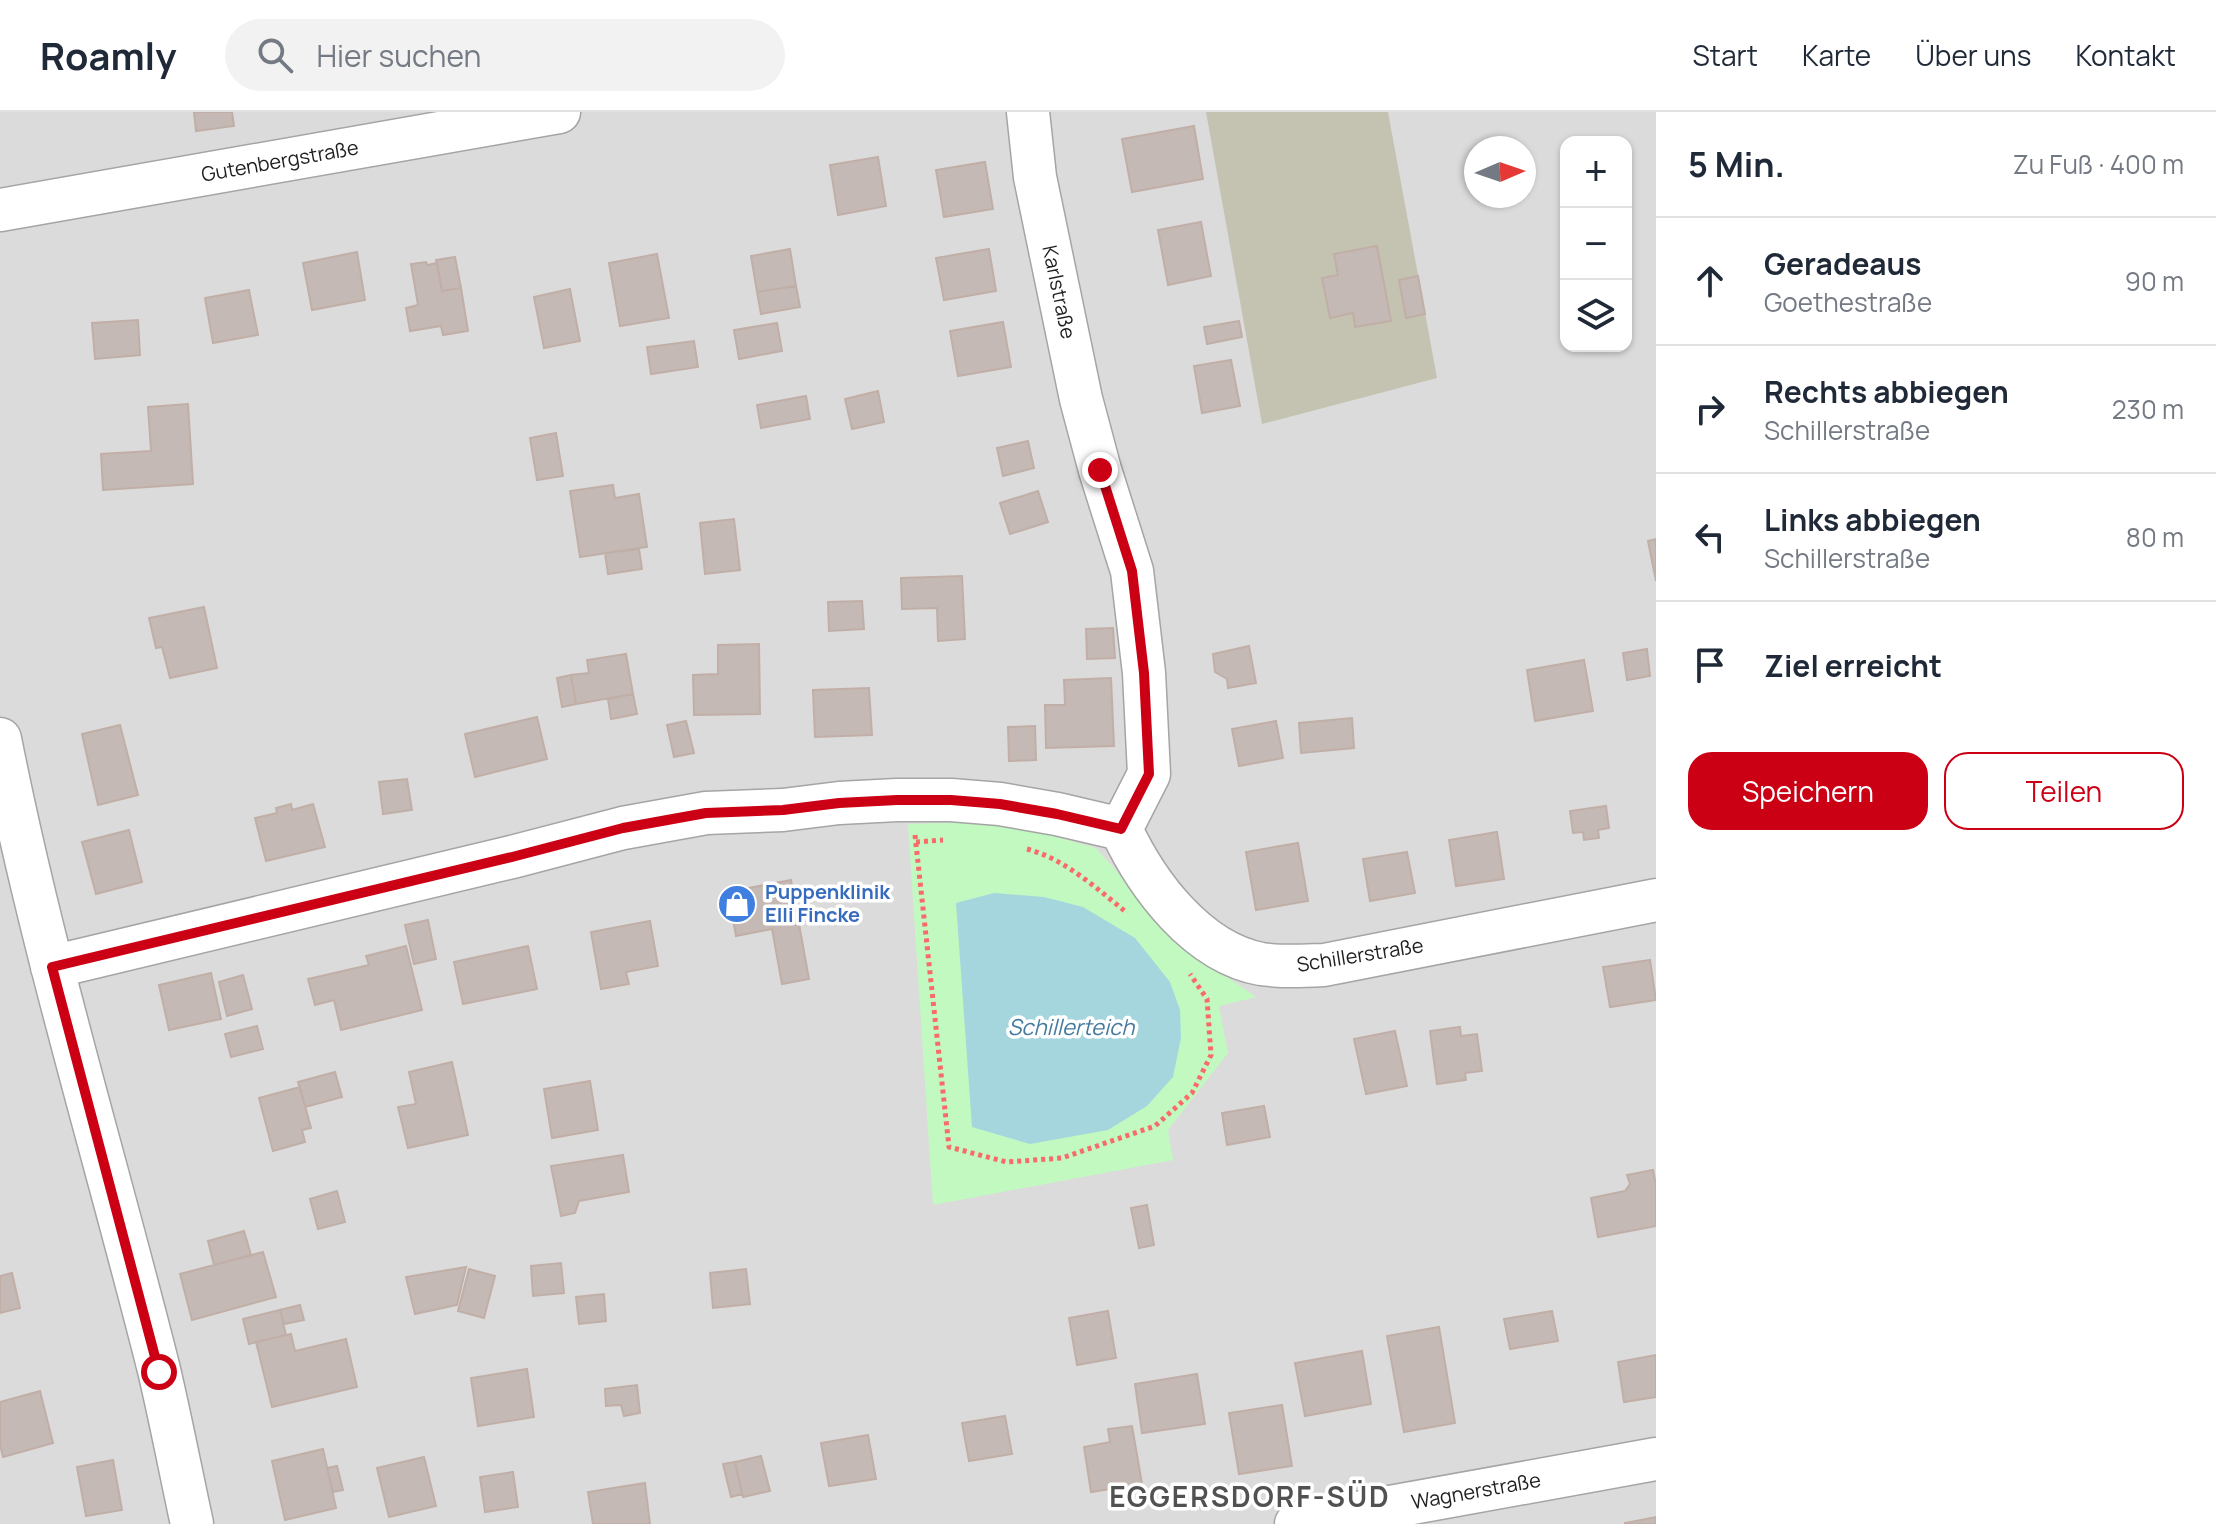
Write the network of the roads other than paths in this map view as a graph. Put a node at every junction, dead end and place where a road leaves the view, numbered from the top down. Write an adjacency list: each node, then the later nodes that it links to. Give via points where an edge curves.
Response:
1 (559, 112): 3 (street, Gutenbergstraße)
2 (1028, 112): 5 (street, Karlstraße, via 1035,177 1081,399 1132,571 1149,774)
3 (0, 210)
4 (0, 739): 7 (street)
5 (1121, 829): 6 (street, Schillerstraße, via 1135,858 1189,925 1225,950 1259,963 1324,965); 7 (street, via 1000,804 951,800 706,813 623,828)
6 (1656, 900)
7 (52, 967): 9 (street, via 159,1372)
8 (1656, 1459): 10 (street, Wagnerstraße)
9 (192, 1524)
10 (1296, 1524)

